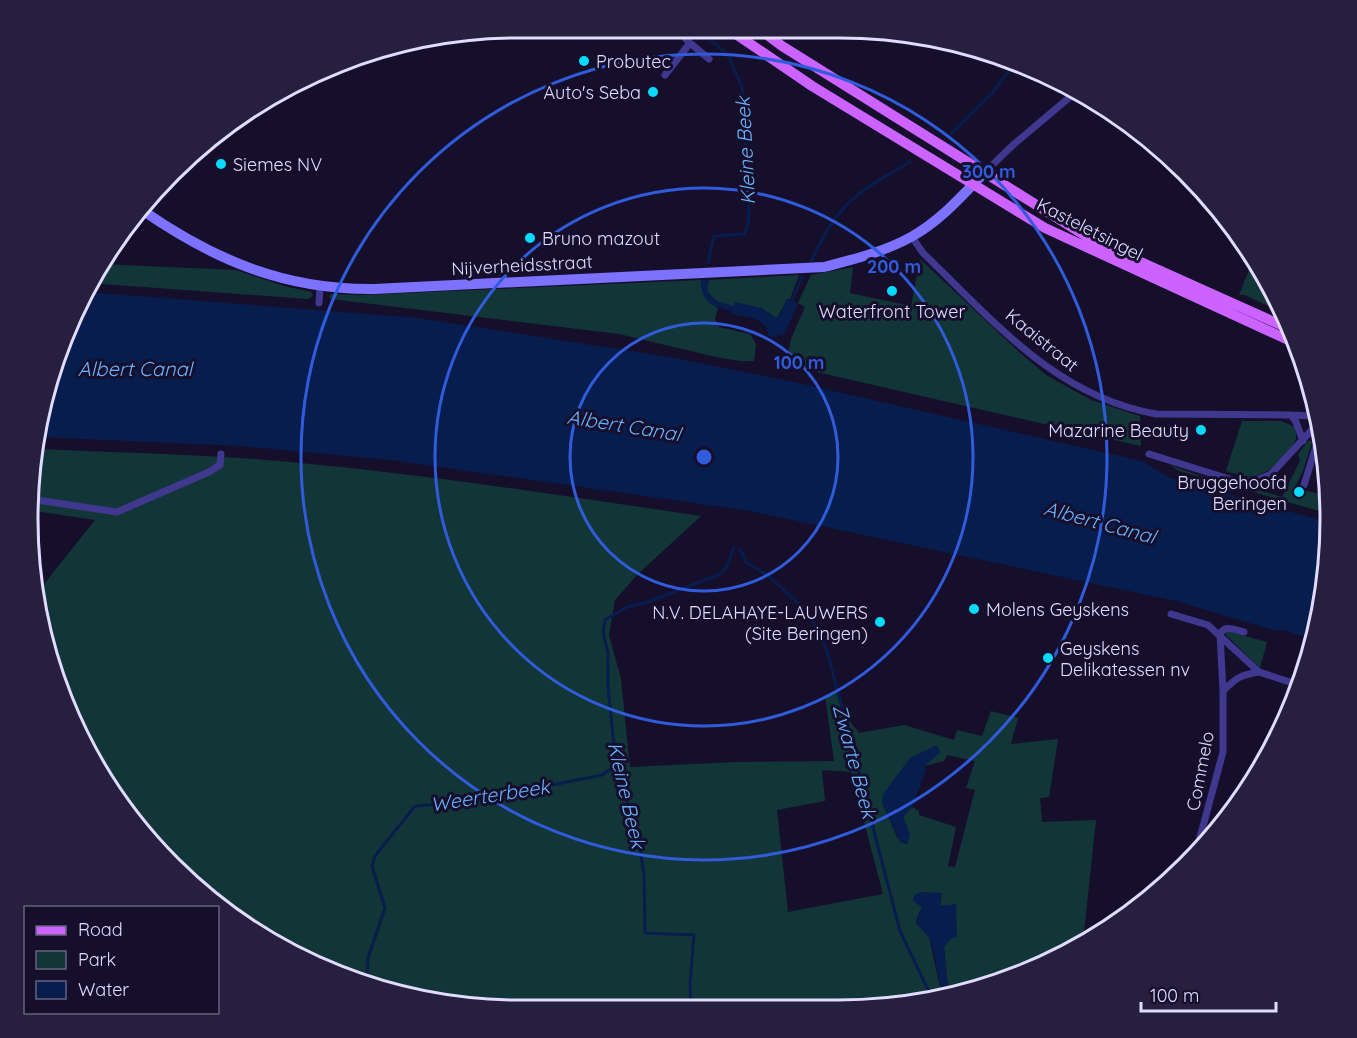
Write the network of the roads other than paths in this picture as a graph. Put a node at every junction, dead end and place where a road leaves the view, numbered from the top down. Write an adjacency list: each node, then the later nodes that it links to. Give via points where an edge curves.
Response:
1 (685, 38): 4 (street)
2 (742, 38): 9 (main road, Kasteletsingel)
3 (771, 38): 8 (main road, Kasteletsingel)
4 (690, 43): 5 (street); 6 (street)
5 (709, 58)
6 (665, 75)
7 (1070, 97): 8 (street, Nijverheidsstraat)
8 (984, 173): 9 (street, Nijverheidsstraat); 14 (main road, Kasteletsingel, via 1094,241)
9 (973, 185): 11 (street, Nijverheidsstraat, via 939,218); 15 (main road, Kasteletsingel, via 1055,233)
10 (147, 214): 12 (street, Nijverheidsstraat, via 190,242 240,265)
11 (912, 237): 12 (street, Nijverheidsstraat, via 824,267 374,289); 16 (street, Kaaistraat, via 923,253 1021,346 1071,384 1110,402 1156,414)
12 (320, 287): 13 (street)
13 (319, 303)
14 (1278, 324)
15 (1284, 338)
16 (1291, 415): 17 (street, Kaaistraat); 19 (street)
17 (1308, 416)
18 (1311, 432): 19 (street, Kaaistraat)
19 (1303, 441): 22 (street, Kaaistraat, via 1271,474 1247,482)
20 (1314, 452): 23 (street)
21 (221, 454): 24 (street, via 220,465 209,472 117,512)
22 (1149, 454)
23 (1304, 485)
24 (39, 500)
25 (1172, 614): 27 (street, via 1208,625)
26 (1244, 632): 27 (street, via 1227,628)
27 (1220, 634): 28 (street); 30 (street, Commelo)
28 (1259, 672): 29 (street); 30 (street, via 1243,675)
29 (1291, 682)
30 (1223, 691): 31 (street, Commelo, via 1223,752)
31 (1202, 831): 32 (street, Commelo)
32 (1201, 835)

